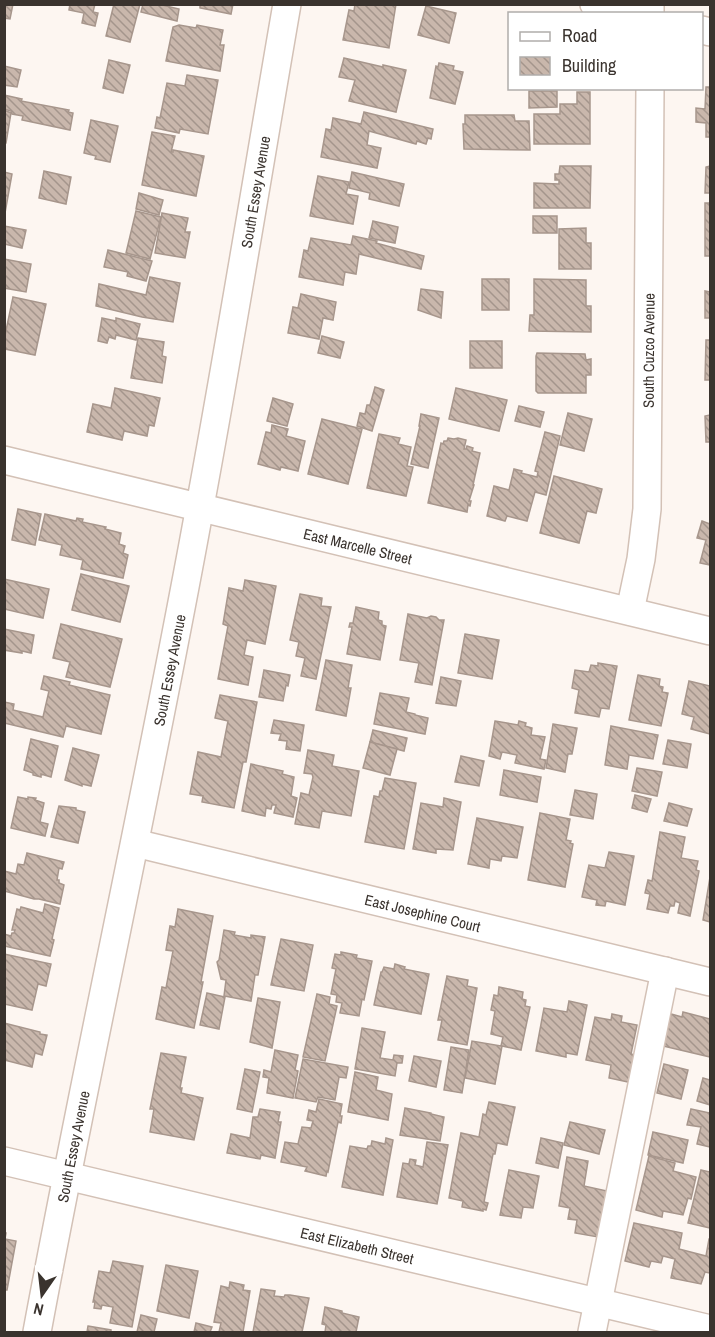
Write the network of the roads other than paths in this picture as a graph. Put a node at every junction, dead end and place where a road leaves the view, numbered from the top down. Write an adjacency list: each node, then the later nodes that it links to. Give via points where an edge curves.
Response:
1 (287, 4): 6 (street, South Essey Avenue)
2 (594, 4): 3 (street)
3 (624, 12)
4 (650, 90): 7 (street, South Cuzco Avenue, via 647,509)
5 (4, 460): 6 (street, East Marcelle Street)
6 (200, 507): 7 (street, East Marcelle Street); 9 (street, South Essey Avenue)
7 (630, 611): 8 (street, East Marcelle Street)
8 (711, 631)
9 (135, 843): 10 (street, East Josephine Court); 13 (street, South Essey Avenue)
10 (665, 971): 11 (street, East Josephine Court); 14 (street)
11 (711, 982)
12 (4, 1161): 13 (street, East Elizabeth Street)
13 (66, 1175): 14 (street, East Elizabeth Street); 16 (street, South Essey Avenue)
14 (599, 1302): 15 (street, East Elizabeth Street); 17 (street)
15 (711, 1329)
16 (37, 1332)
17 (592, 1332)

